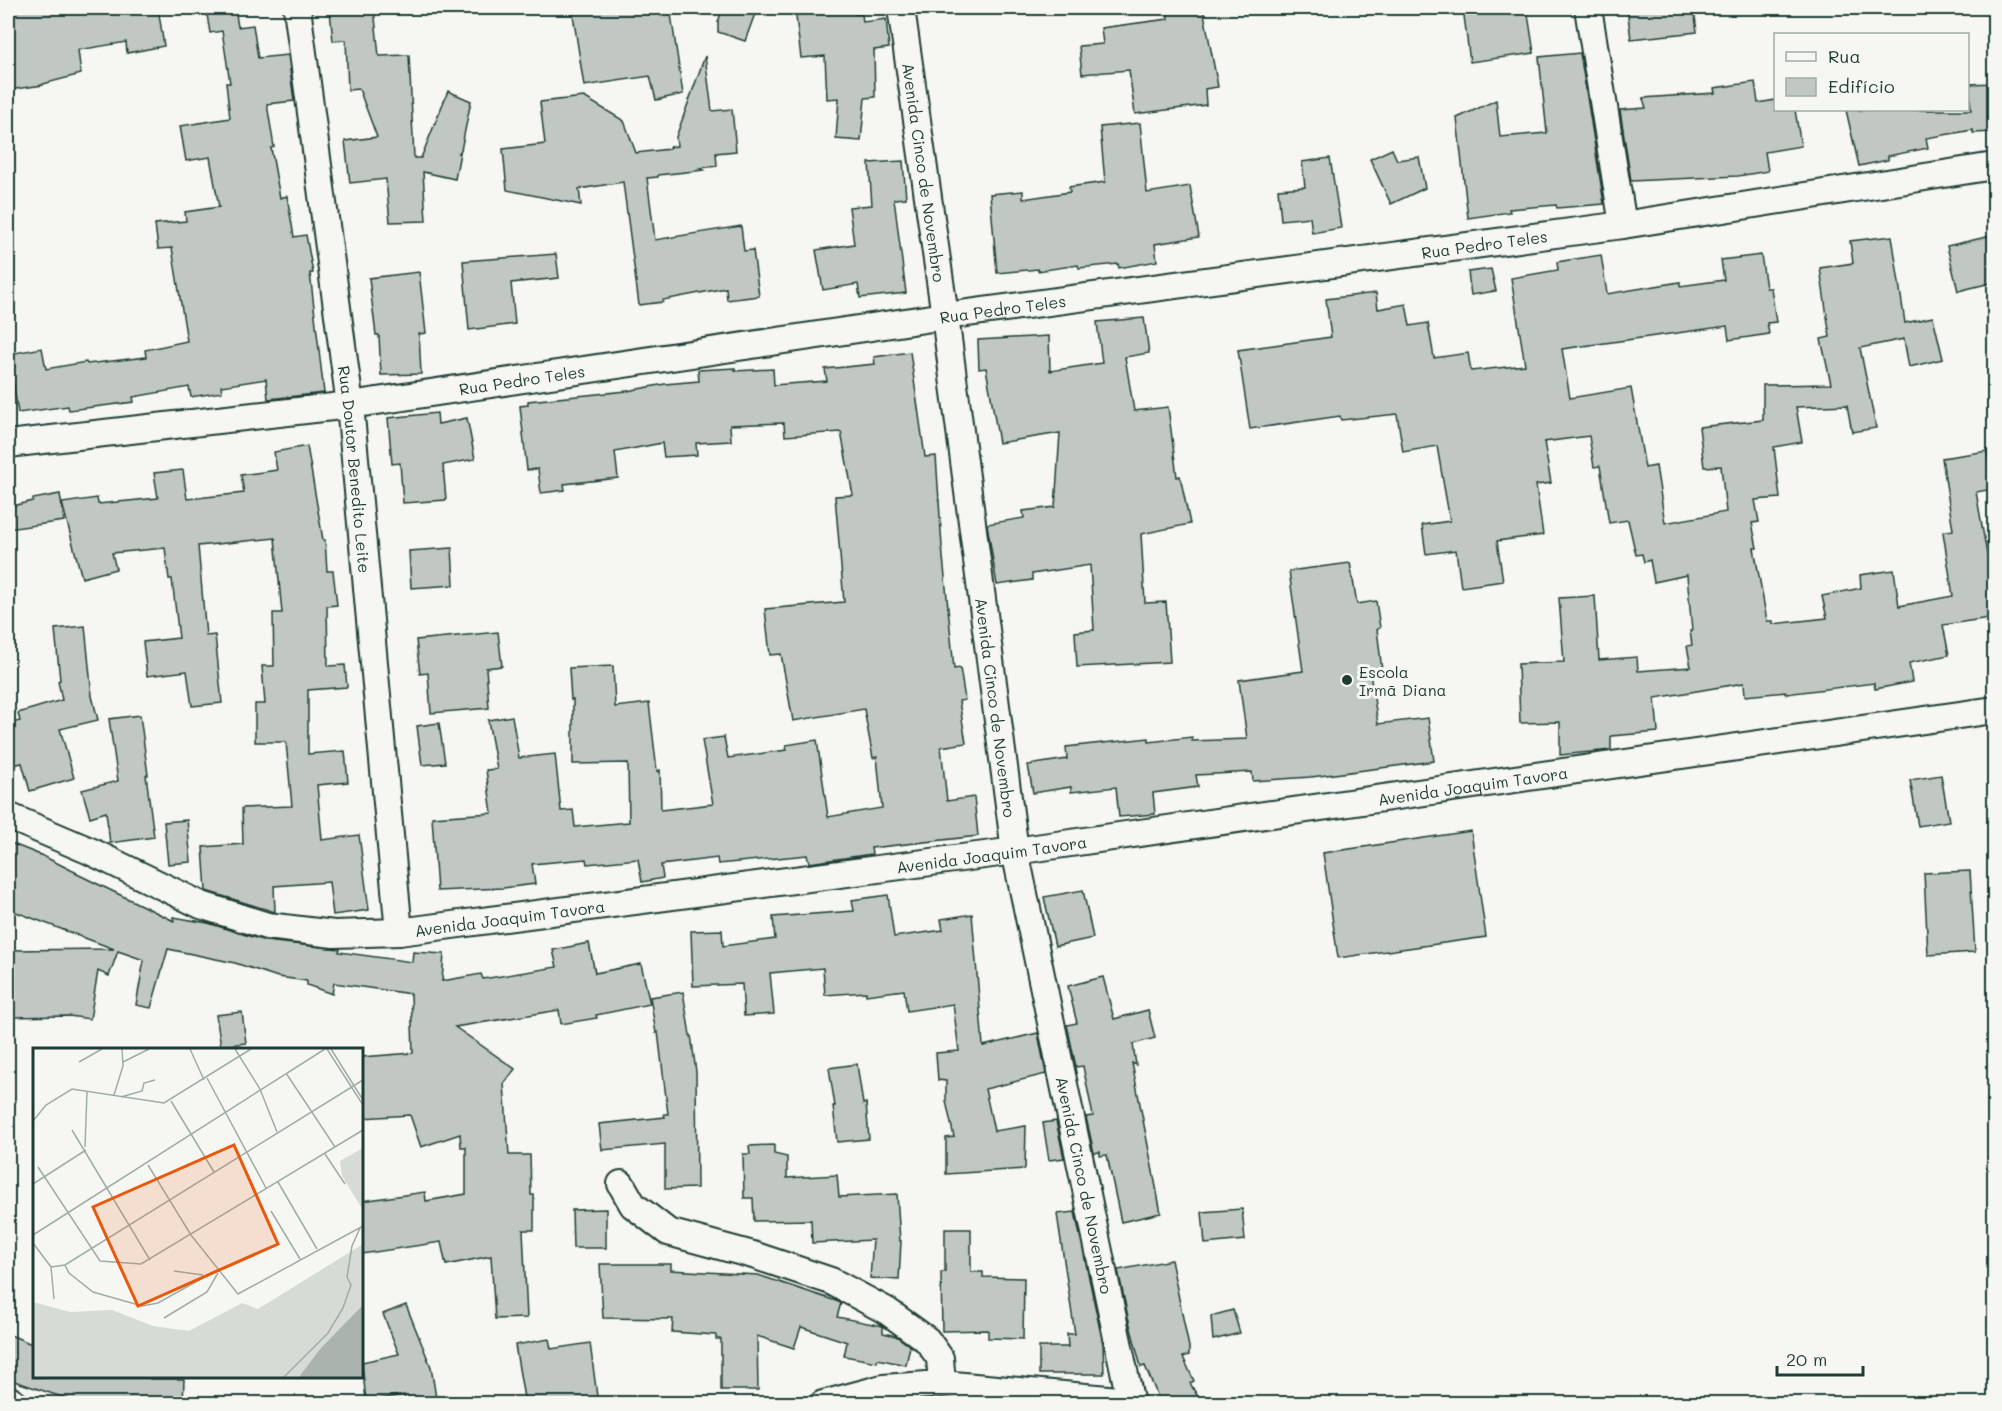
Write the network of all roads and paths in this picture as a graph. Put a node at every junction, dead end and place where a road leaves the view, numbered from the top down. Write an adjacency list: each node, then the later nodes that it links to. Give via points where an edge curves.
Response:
1 (297, 8): 7 (street, Rua Doutor Benedito Leite)
2 (901, 8): 6 (street, Avenida Cinco de Novembro)
3 (1588, 8): 5 (street)
4 (1995, 166): 5 (street, Rua Pedro Teles)
5 (1623, 225): 6 (street, Rua Pedro Teles)
6 (945, 316): 7 (street, Rua Pedro Teles); 11 (street, Avenida Cinco de Novembro)
7 (350, 405): 8 (street, Rua Pedro Teles); 12 (street, Rua Doutor Benedito Leite)
8 (8, 444)
9 (1995, 710): 11 (street, Avenida Joaquim Tavora)
10 (8, 816): 12 (street, Avenida Joaquim Tavora, via 201,905 267,926 334,934)
11 (1015, 851): 12 (street, Avenida Joaquim Tavora); 16 (street, Avenida Cinco de Novembro)
12 (399, 932)
13 (621, 1184): 14 (street, via 633,1205 668,1232 831,1281 887,1311 927,1340 940,1358)
14 (942, 1384): 16 (street); 18 (street, via 883,1388)
15 (8, 1399): 17 (street)
16 (1131, 1402)
17 (15, 1404)
18 (823, 1404)

